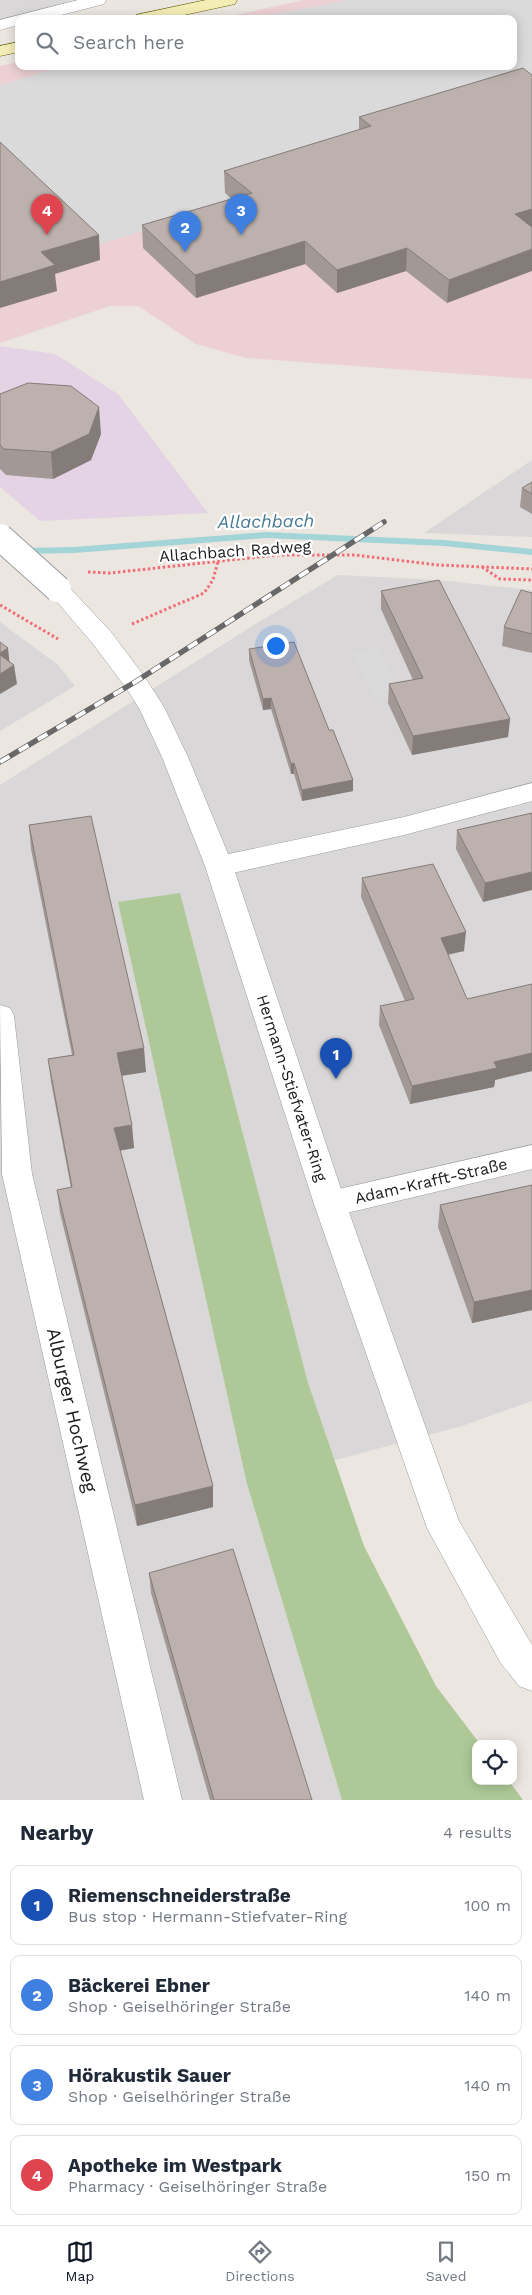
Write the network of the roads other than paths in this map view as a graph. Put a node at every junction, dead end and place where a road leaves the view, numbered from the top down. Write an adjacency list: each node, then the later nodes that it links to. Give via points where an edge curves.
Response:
1 (98, 0): 3 (street)
2 (229, 0): 4 (main road)
3 (40, 15)
4 (160, 15)
5 (15, 21): 6 (street)
6 (0, 25)
7 (15, 48): 8 (main road)
8 (0, 51)
9 (0, 537): 11 (street, Hermann-Stiefvater-Ring, bridge, via 58,589 102,638 135,682 175,757)
10 (532, 792): 11 (street, via 404,826)
11 (219, 866): 14 (street, Hermann-Stiefvater-Ring)
12 (0, 1016): 16 (street, Alburger Hochweg, via 17,1174)
13 (532, 1158): 14 (street, Adam-Krafft-Straße)
14 (330, 1204): 15 (street, Hermann-Stiefvater-Ring, via 444,1528 513,1650)
15 (532, 1673)
16 (163, 1800)

